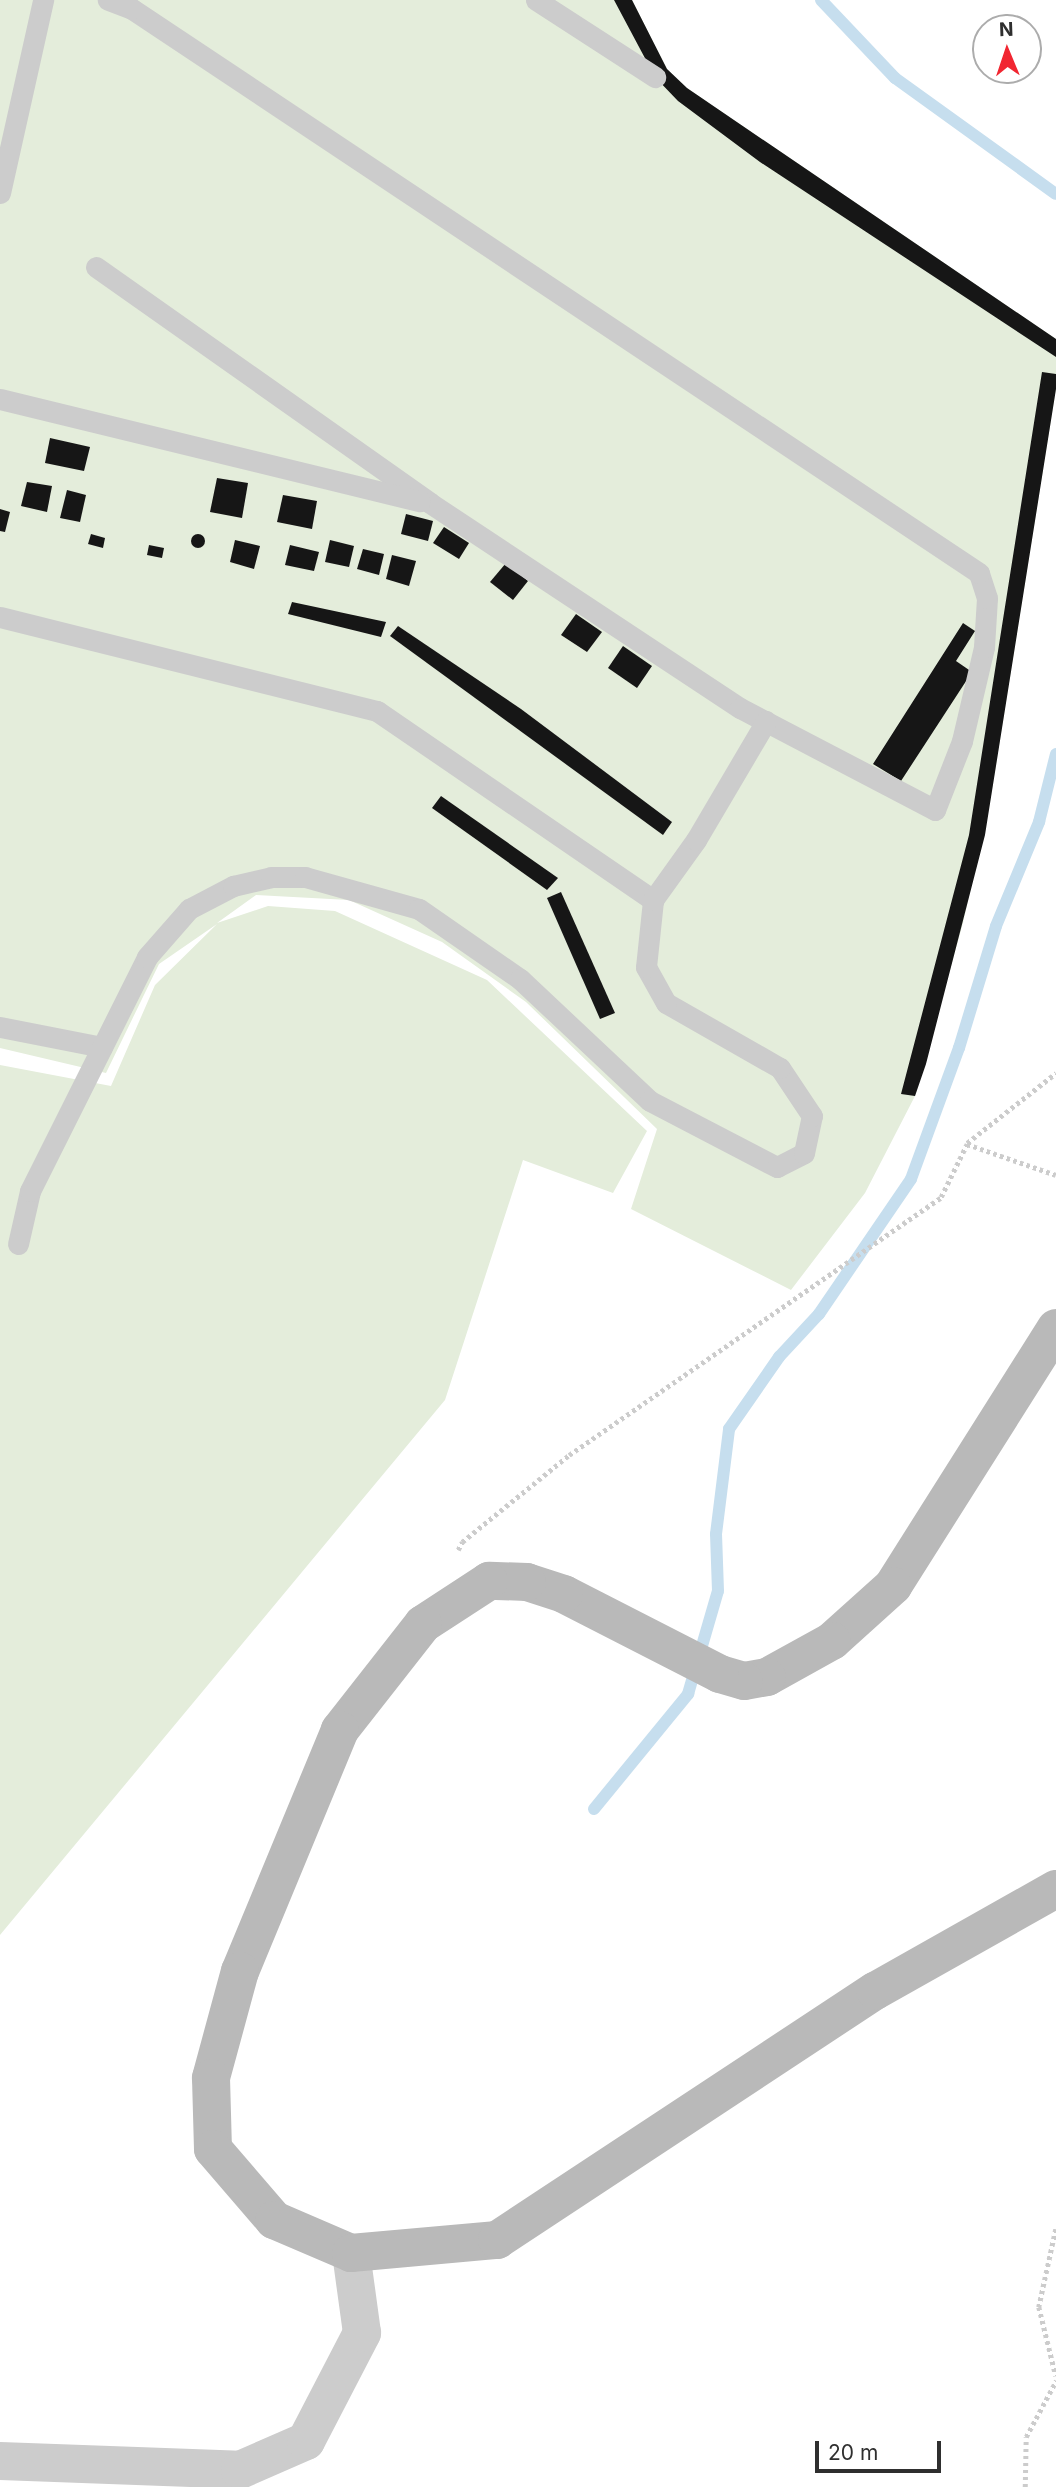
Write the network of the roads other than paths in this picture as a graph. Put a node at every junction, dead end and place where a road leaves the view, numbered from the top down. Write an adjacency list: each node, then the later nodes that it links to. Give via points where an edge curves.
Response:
1 (43, 0): 6 (lane)
2 (108, 0): 4 (lane)
3 (536, 0): 5 (lane)
4 (133, 5): 11 (lane, via 979,573 987,598 985,647 962,741 935,810)
5 (655, 78)
6 (0, 193)
7 (96, 267): 9 (lane)
8 (0, 399): 9 (lane)
9 (430, 503): 11 (lane)
10 (0, 617): 12 (lane, via 377,711)
11 (766, 721): 12 (lane, via 696,840)
12 (653, 900): 14 (lane, via 646,967 666,1003 780,1068 812,1116 804,1153 777,1167 650,1101 520,979 419,909 305,877 271,877 233,886 189,909 147,957)
13 (0, 1027): 14 (lane)
14 (102, 1047): 15 (lane, via 30,1191)
15 (18, 1244)
16 (1056, 1328): 18 (main road, via 893,1586 832,1641 767,1677 744,1681 720,1674 564,1594 527,1582 489,1581 423,1623 340,1730 240,1971 211,2078 213,2149 274,2220)
17 (1056, 1889): 18 (main road, via 875,1991 497,2240)
18 (351, 2253): 19 (street, via 362,2333 306,2441 240,2470)
19 (0, 2461)

